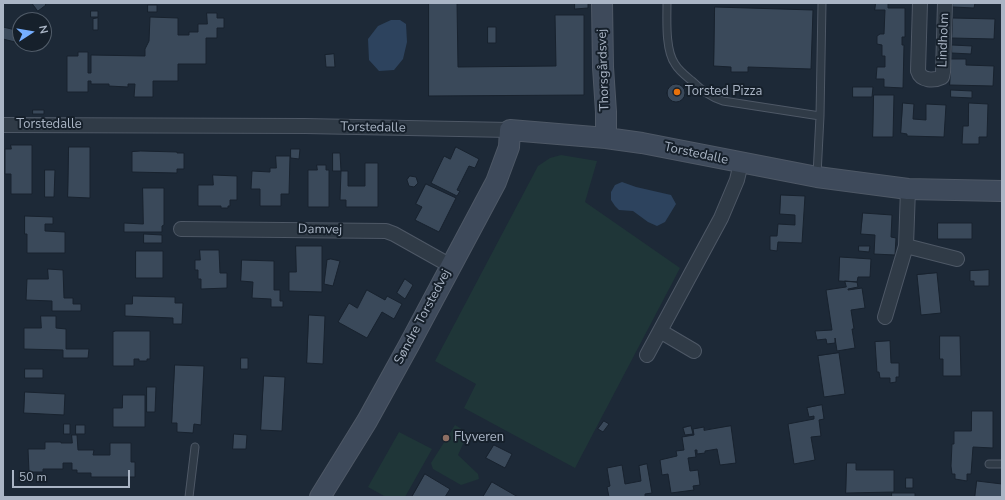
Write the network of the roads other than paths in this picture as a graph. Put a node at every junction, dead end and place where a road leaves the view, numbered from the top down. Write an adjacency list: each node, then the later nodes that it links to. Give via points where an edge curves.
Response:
1 (602, 3): 9 (street, Thorsgårdsvej)
2 (667, 3): 6 (lane, via 673,62 710,96 723,101)
3 (822, 3): 6 (lane)
4 (920, 3): 5 (street, Lindholm, via 918,71 922,78 936,79 942,77 943,72)
5 (945, 3)
6 (820, 116): 11 (lane)
7 (3, 125): 8 (street, Torstedalle)
8 (510, 130): 9 (street, Torstedalle); 17 (street, Søndre Torstedvej, via 509,147 496,182)
9 (606, 138): 10 (street, Torstedalle)
10 (741, 163): 11 (street, Torstedalle); 19 (street, Torstedalle, via 737,180 721,218)
11 (817, 178): 12 (street, Torstedalle)
12 (908, 189): 13 (street, Torstedalle); 15 (street)
13 (1002, 191)
14 (181, 229): 17 (street, Damvej, via 386,231)
15 (906, 246): 16 (street); 18 (street)
16 (957, 259)
17 (451, 266): 26 (street, Søndre Torstedvej, via 370,414)
18 (885, 317)
19 (660, 331): 20 (street); 21 (street, Torstedalle)
20 (694, 350)
21 (646, 355)
22 (195, 447): 25 (lane)
23 (989, 464): 24 (lane)
24 (1002, 464)
25 (189, 497)
26 (320, 497)

